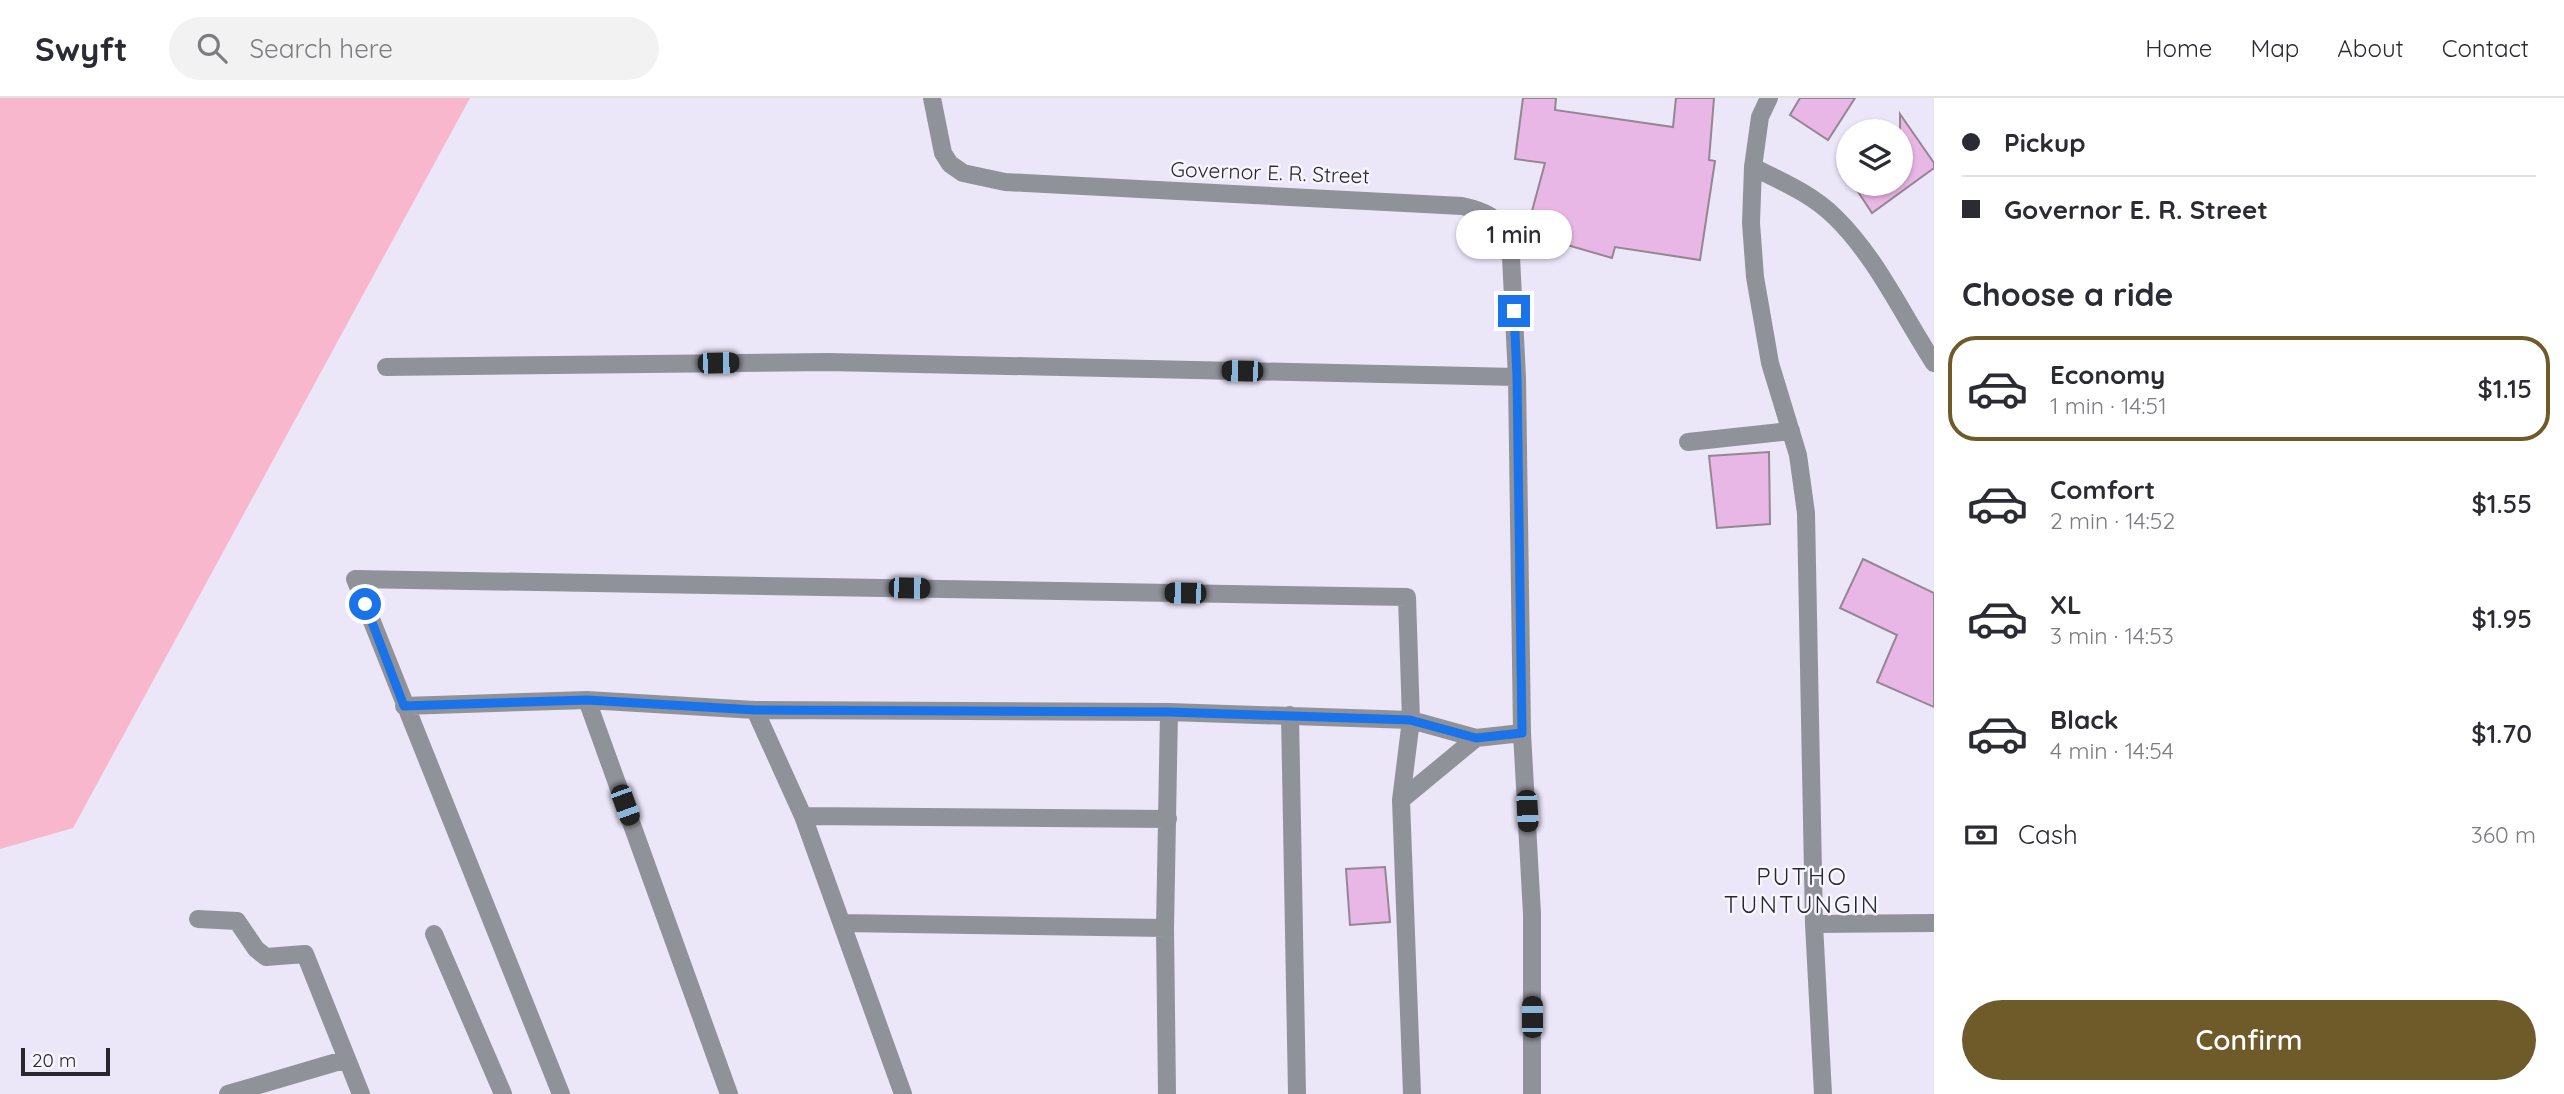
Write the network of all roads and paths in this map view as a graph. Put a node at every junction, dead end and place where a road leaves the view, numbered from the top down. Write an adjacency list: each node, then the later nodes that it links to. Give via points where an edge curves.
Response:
1 (932, 98): 6 (street, Governor E. R. Street, via 943,153 950,164 963,173 1005,182 1404,201 1485,211 1510,237)
2 (1769, 98): 3 (street, via 1760,117)
3 (1753, 167): 4 (street, via 1799,190 1834,216 1868,256); 7 (street, via 1755,276 1770,363)
4 (1934, 363)
5 (386, 367): 6 (street, via 828,362)
6 (1517, 377): 15 (street)
7 (1791, 431): 8 (street); 23 (street, via 1806,513)
8 (1688, 442)
9 (587, 700): 10 (street); 11 (street); 31 (street)
10 (404, 706): 14 (street, via 355,579 1407,597); 30 (street)
11 (755, 710): 12 (street); 18 (street)
12 (1169, 712): 13 (street); 19 (street)
13 (1290, 715): 14 (street); 34 (street)
14 (1410, 720): 16 (street); 17 (street)
15 (1522, 733): 16 (street); 36 (street, via 1532,914)
16 (1476, 738): 17 (street)
17 (1401, 800): 35 (street)
18 (803, 816): 19 (street); 22 (street)
19 (1168, 819): 24 (street)
20 (198, 919): 26 (street, via 237,921 266,957 305,954)
21 (1934, 922): 23 (street)
22 (842, 923): 24 (street); 32 (street)
23 (1814, 924): 37 (street)
24 (1166, 928): 33 (street)
25 (434, 934): 29 (street)
26 (347, 1059): 27 (street); 28 (street)
27 (228, 1094)
28 (361, 1094)
29 (503, 1094)
30 (561, 1094)
31 (729, 1094)
32 (903, 1094)
33 (1167, 1094)
34 (1297, 1094)
35 (1412, 1094)
36 (1532, 1094)
37 (1822, 1094)

